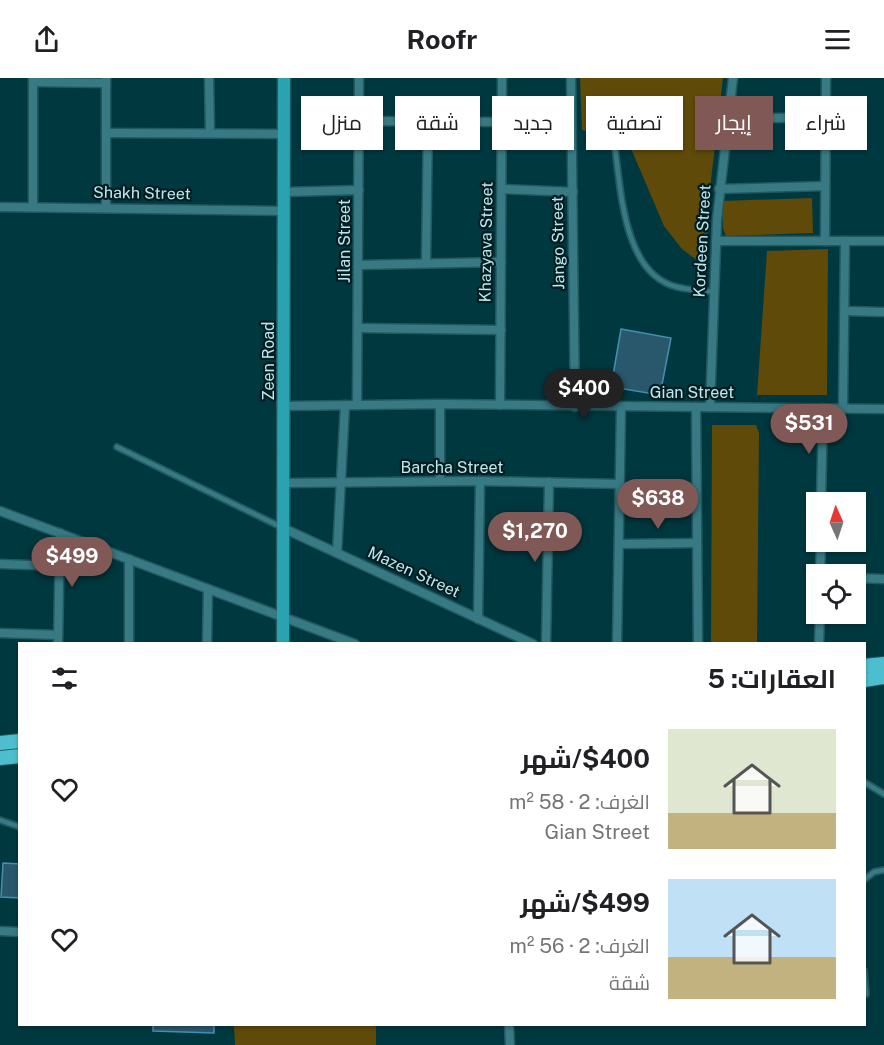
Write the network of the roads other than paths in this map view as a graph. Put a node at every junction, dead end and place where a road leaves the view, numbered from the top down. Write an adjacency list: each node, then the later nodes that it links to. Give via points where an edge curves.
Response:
1 (209, 78): 15 (street)
2 (284, 78): 16 (street, Zeen Road)
3 (359, 78): 10 (street, Jilan Street)
4 (502, 78): 11 (street, Khazyava Street)
5 (572, 78): 28 (street, Jango Street)
6 (733, 78): 12 (street, Kordeen Street)
7 (826, 78): 13 (street)
8 (33, 80): 9 (street); 30 (street)
9 (106, 81): 14 (street)
10 (359, 96)
11 (502, 96)
12 (731, 96)
13 (826, 96)
14 (106, 133): 15 (street); 31 (street)
15 (210, 133): 16 (street)
16 (284, 134): 27 (street, Zeen Road)
17 (359, 150): 26 (street, Jilan Street)
18 (428, 150): 37 (street)
19 (503, 150): 24 (street, Khazyava Street)
20 (615, 150): 40 (lane, via 626,218 641,263 657,278 675,287)
21 (724, 150): 25 (street, Kordeen Street)
22 (826, 150): 23 (street)
23 (825, 186): 25 (street); 34 (street)
24 (502, 189): 28 (street); 38 (street, Khazyava Street)
25 (719, 189): 33 (street, Kordeen Street)
26 (359, 190): 27 (street); 39 (street, Jilan Street)
27 (284, 192): 32 (street, Zeen Road)
28 (573, 192): 50 (street, Jango Street)
29 (0, 207): 30 (street, Shakh Street)
30 (33, 207): 31 (street, Shakh Street)
31 (106, 207): 32 (street, Shakh Street)
32 (284, 211): 49 (street, Zeen Road)
33 (716, 241): 34 (street); 40 (street, Kordeen Street)
34 (825, 241): 35 (street)
35 (845, 241): 36 (street); 41 (street)
36 (884, 241)
37 (426, 262): 38 (street); 39 (street)
38 (501, 262): 44 (street, Khazyava Street)
39 (358, 265): 43 (street, Jilan Street)
40 (714, 292): 53 (street, Kordeen Street)
41 (846, 311): 42 (street); 55 (street)
42 (884, 312)
43 (358, 328): 44 (street); 47 (street, Jilan Street)
44 (501, 330): 48 (street, Khazyava Street)
45 (440, 404): 47 (street, Gian Street); 48 (street, Gian Street); 58 (street)
46 (345, 405): 47 (street, Gian Street); 49 (street, Gian Street); 60 (street)
47 (357, 405)
48 (500, 405): 50 (street, Gian Street)
49 (285, 406): 61 (street, Zeen Road)
50 (575, 407): 51 (street, Gian Street)
51 (621, 407): 52 (street, Gian Street); 63 (street)
52 (696, 407): 53 (street, Gian Street); 68 (street)
53 (710, 407): 54 (street, Gian Street)
54 (823, 408): 55 (street, Gian Street); 64 (street)
55 (843, 408): 56 (street, Gian Street)
56 (884, 409)
57 (117, 447): 66 (lane)
58 (440, 481): 59 (street, Barcha Street); 60 (street, Barcha Street)
59 (480, 481): 62 (street, Barcha Street); 78 (street)
60 (340, 482): 61 (street, Barcha Street); 70 (street)
61 (285, 483): 66 (street, Zeen Road)
62 (549, 483): 63 (street, Barcha Street); 87 (street)
63 (620, 484): 69 (street)
64 (822, 492)
65 (0, 511): 67 (street)
66 (283, 528): 70 (street, Mazen Street); 77 (street, Zeen Road)
67 (60, 533): 71 (street); 73 (street)
68 (697, 543): 69 (street); 89 (street)
69 (619, 544): 88 (street)
70 (337, 553): 78 (street, Mazen Street)
71 (129, 559): 76 (street); 82 (street)
72 (0, 564): 73 (street)
73 (59, 566): 81 (street)
74 (866, 578): 75 (street)
75 (884, 579)
76 (208, 589): 77 (street); 83 (street)
77 (283, 615): 84 (street, Zeen Road); 85 (street)
78 (478, 619): 86 (street, Mazen Street)
79 (820, 624): 90 (street)
80 (0, 633): 81 (street)
81 (58, 639)
82 (129, 642)
83 (207, 642)
84 (283, 642)
85 (351, 642)
86 (529, 642)
87 (546, 642)
88 (617, 642)
89 (698, 642)
90 (819, 642)
91 (884, 664): 92 (main road)
92 (866, 666)
93 (884, 677): 94 (main road)
94 (866, 680)
95 (18, 741): 96 (main road)
96 (0, 743)
97 (18, 756): 98 (main road)
98 (0, 758)
99 (866, 783): 100 (lane)
100 (884, 794)
101 (0, 820): 102 (lane)
102 (18, 826)
103 (884, 870): 104 (lane)
104 (866, 878)
105 (0, 931): 106 (street)
106 (18, 932)
107 (509, 1026): 108 (street)
108 (510, 1045)

